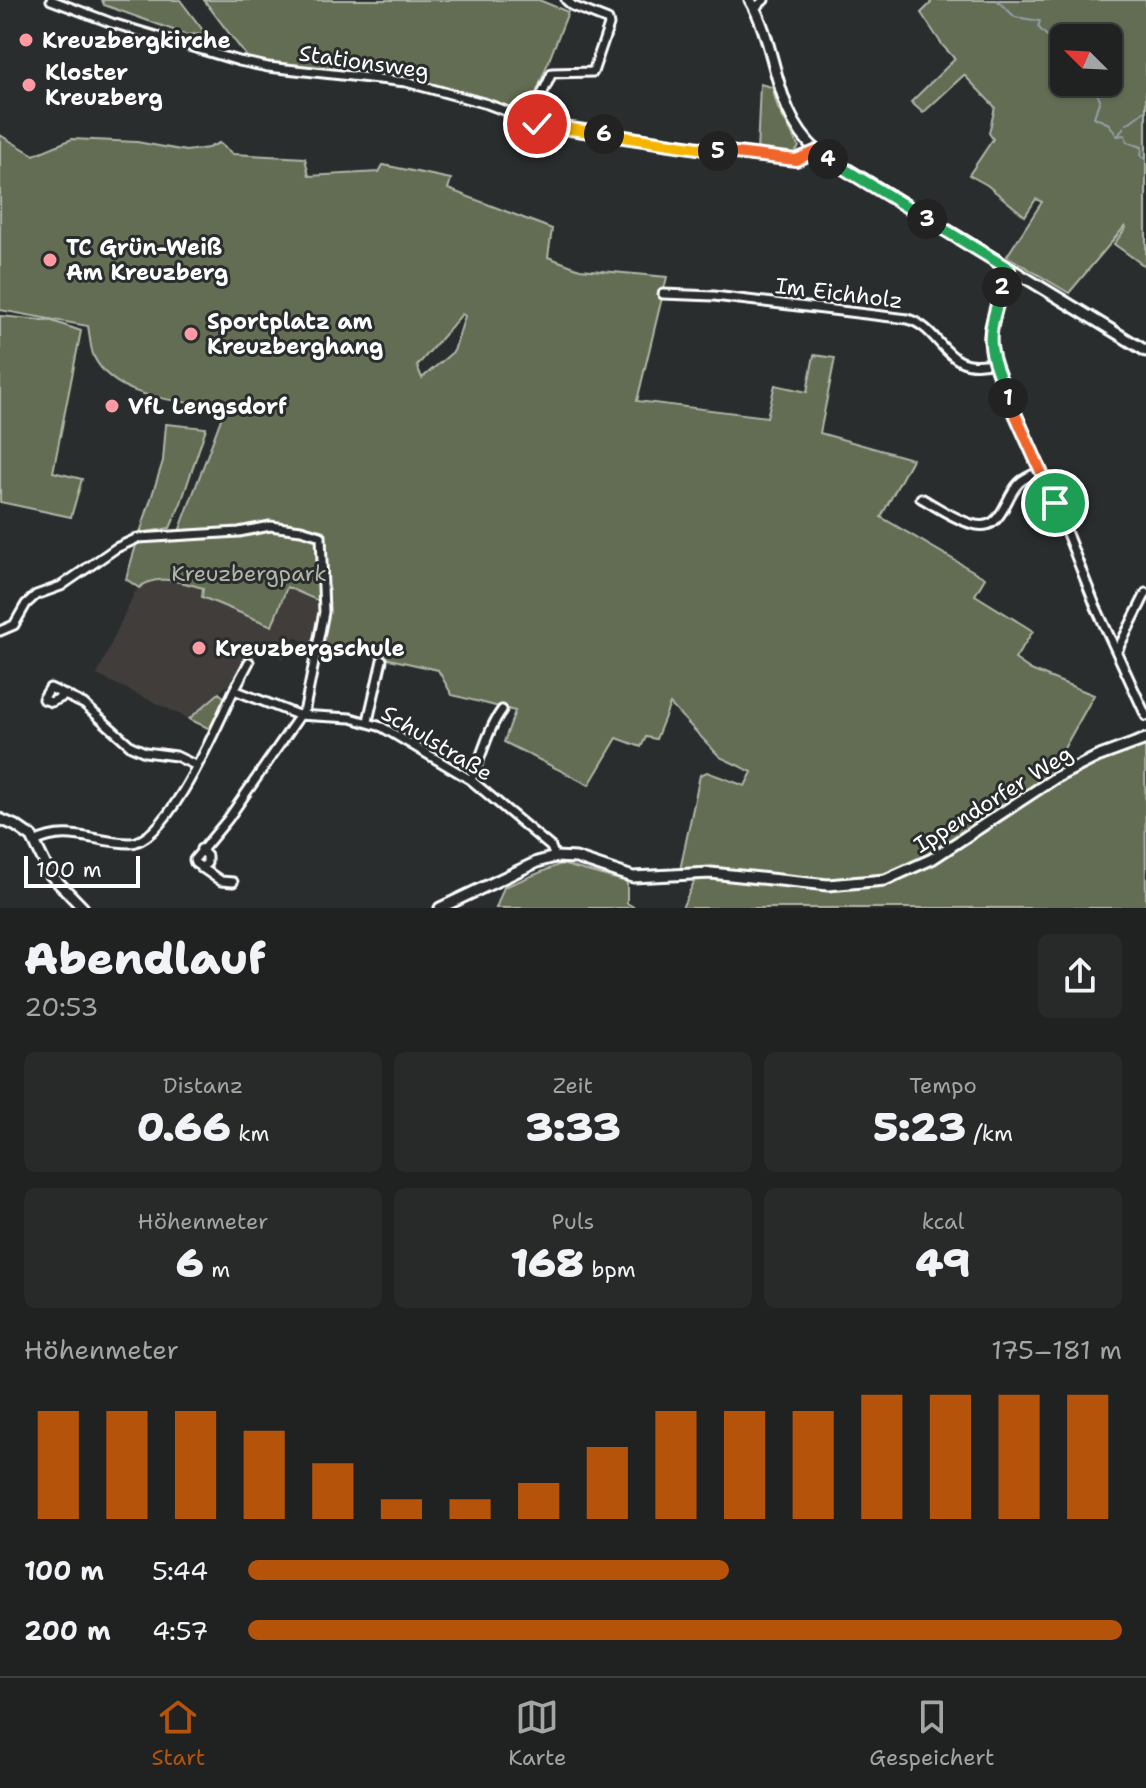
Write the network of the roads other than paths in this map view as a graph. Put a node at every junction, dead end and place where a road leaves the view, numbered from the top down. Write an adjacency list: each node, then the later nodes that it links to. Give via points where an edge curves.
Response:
1 (51, 0): 5 (street, Stationsweg, via 239,61 406,82)
2 (566, 0): 5 (street, via 609,25 593,72 549,74)
3 (764, 0): 4 (street)
4 (753, 4): 6 (street, via 789,115)
5 (530, 120): 6 (street, Stationsweg, via 796,160)
6 (817, 151): 7 (street)
7 (1009, 269): 9 (street); 10 (street, via 990,328)
8 (663, 294): 10 (street, Im Eichholz, via 908,319 956,360)
9 (1146, 351)
10 (994, 362): 11 (street)
11 (1041, 471): 12 (street, via 1018,484 1001,514 985,525 968,523); 15 (street)
12 (921, 498)
13 (1146, 593): 15 (street)
14 (0, 631): 21 (street, via 14,625 36,595 61,586 138,538 270,526 301,530 321,536 324,612 305,708)
15 (1117, 651): 22 (street)
16 (382, 660): 23 (street)
17 (249, 662): 18 (street)
18 (234, 690): 21 (street, Schulstraße); 25 (street)
19 (67, 695): 25 (street, via 131,746)
20 (502, 710): 26 (street)
21 (298, 715): 23 (street, Schulstraße); 30 (street, via 194,860 221,881)
22 (1146, 716)
23 (368, 721): 26 (street, Schulstraße)
24 (1146, 739): 29 (street, Ippendorfer Weg, via 1055,778 921,866 870,883 828,885 711,873 633,877 576,858)
25 (197, 766): 28 (street, via 174,806 138,842 60,833)
26 (471, 780): 29 (street, Schulstraße, via 551,847)
27 (0, 819): 28 (street)
28 (35, 842): 31 (street, via 50,874)
29 (555, 857): 32 (street)
30 (233, 882)
31 (83, 908)
32 (440, 908)

